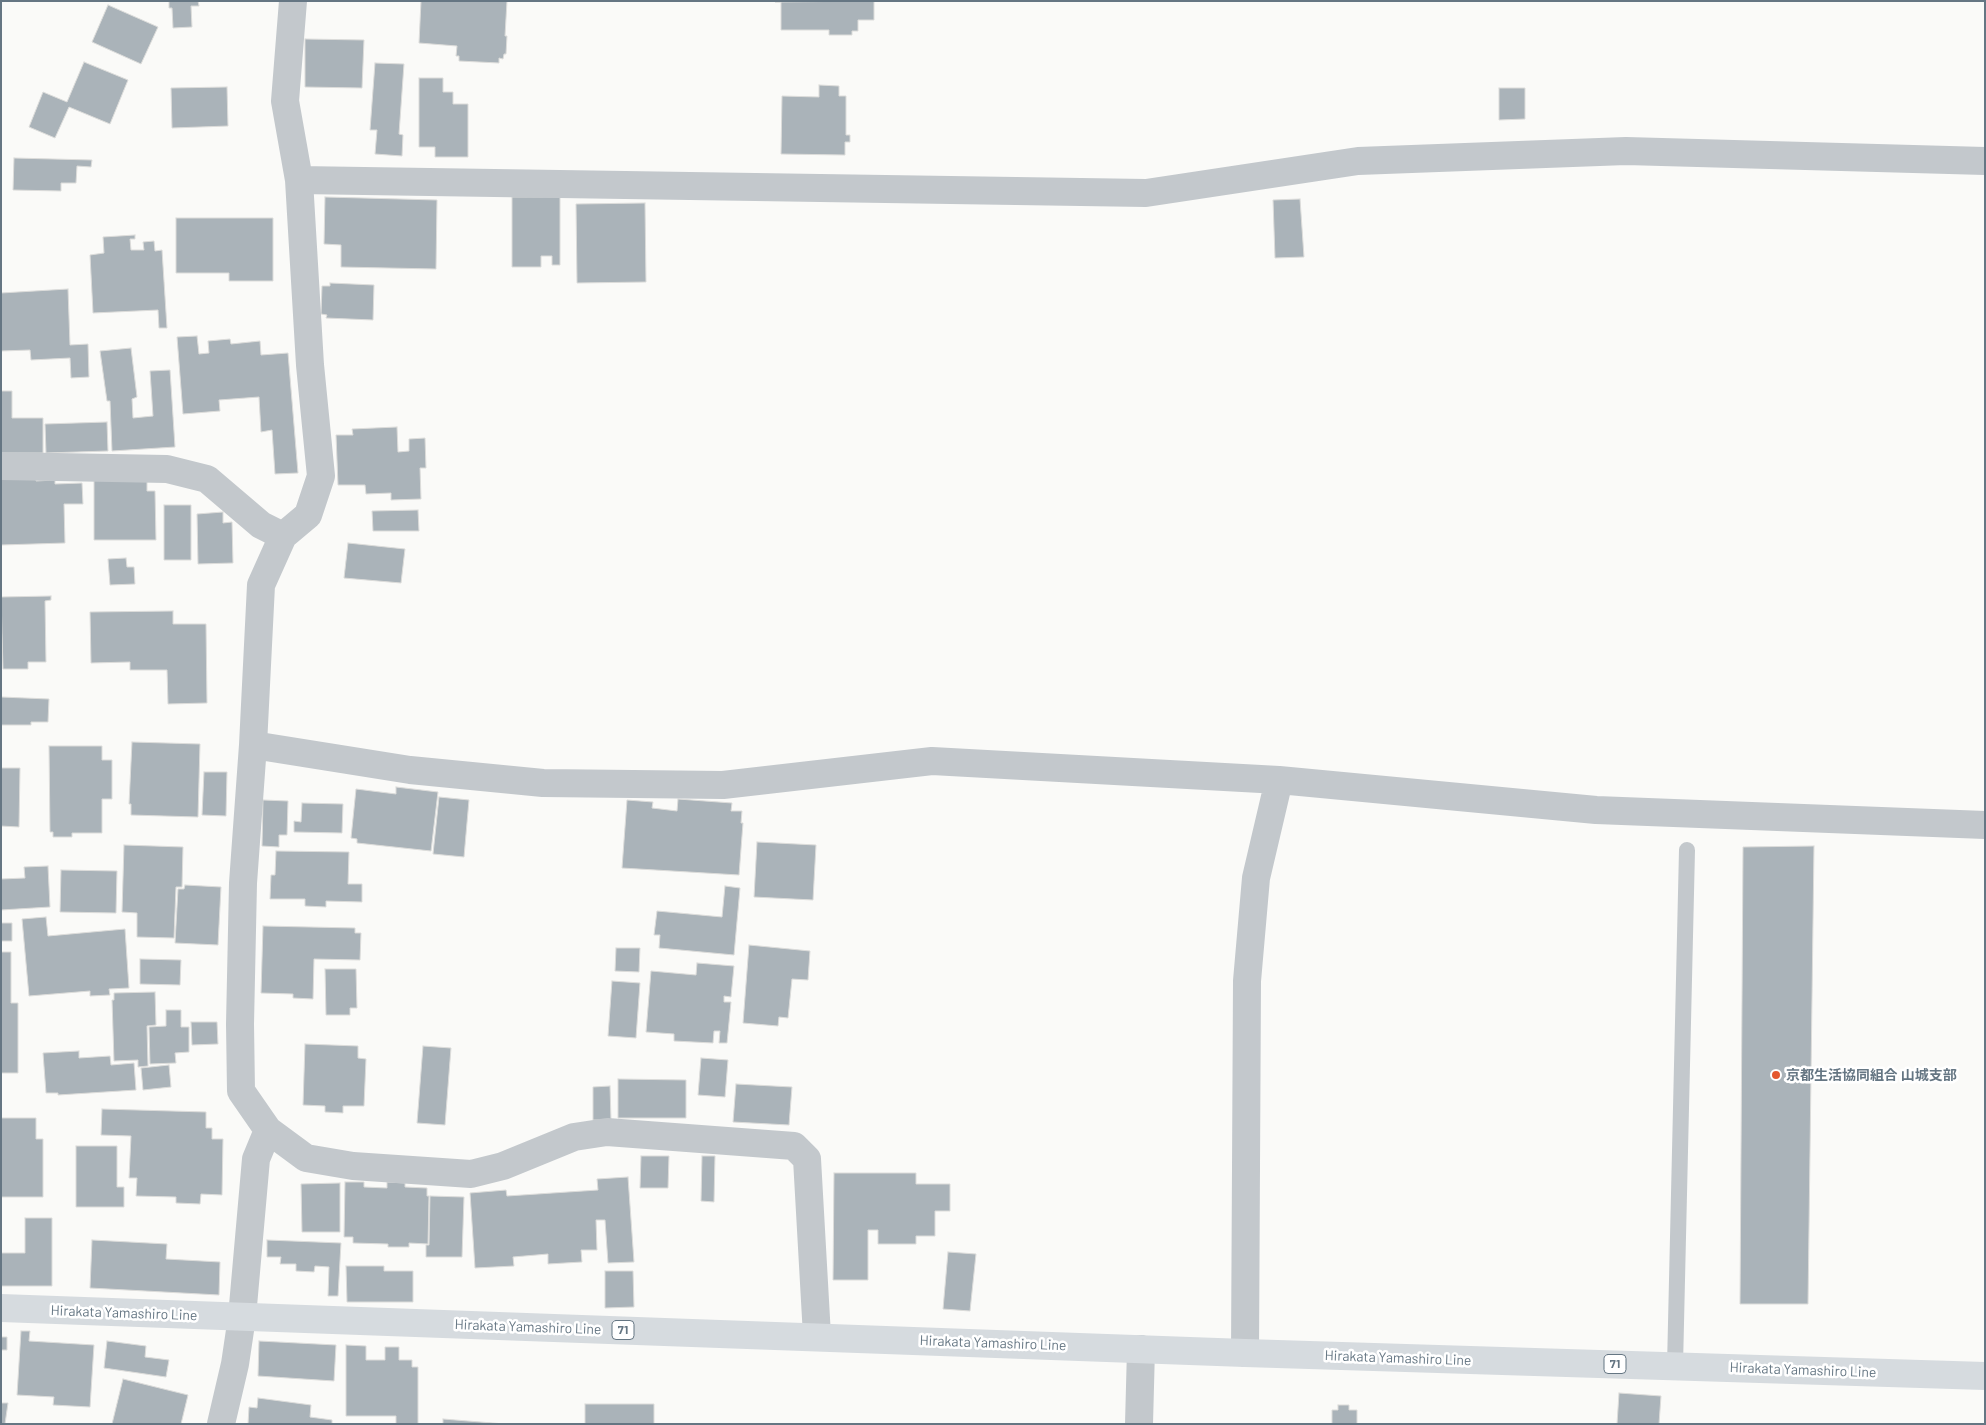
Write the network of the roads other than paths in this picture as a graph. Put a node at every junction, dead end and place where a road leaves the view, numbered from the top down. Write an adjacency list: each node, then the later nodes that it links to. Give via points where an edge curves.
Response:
1 (293, 1): 3 (street, via 285,101)
2 (1985, 161): 3 (street, via 1626,151 1358,161 1146,193)
3 (299, 180): 5 (street, via 310,365 321,476 308,515)
4 (1, 466): 5 (street, via 168,469 207,479 261,525)
5 (283, 536): 6 (street, via 261,585)
6 (253, 745): 7 (street, via 410,770 543,783 723,785 932,761); 10 (street, via 242,883 241,1091)
7 (1279, 780): 8 (street, via 1596,810); 15 (street, via 1256,878 1247,981)
8 (1985, 825)
9 (1687, 850): 16 (lane)
10 (268, 1130): 12 (street, via 256,1160); 13 (street, via 306,1158 352,1166 471,1174 503,1166 574,1137 607,1132 794,1146 807,1159)
11 (1, 1308): 12 (main road, Hirakata Yamashiro Line / 71)
12 (242, 1317): 13 (main road, Hirakata Yamashiro Line / 71); 18 (street)
13 (817, 1336): 14 (main road, Hirakata Yamashiro Line / 71)
14 (1142, 1349): 15 (main road, Hirakata Yamashiro Line / 71); 19 (street)
15 (1245, 1353): 16 (main road, Hirakata Yamashiro Line / 71)
16 (1675, 1366): 17 (main road, Hirakata Yamashiro Line / 71)
17 (1985, 1376)
18 (221, 1424)
19 (1139, 1424)

